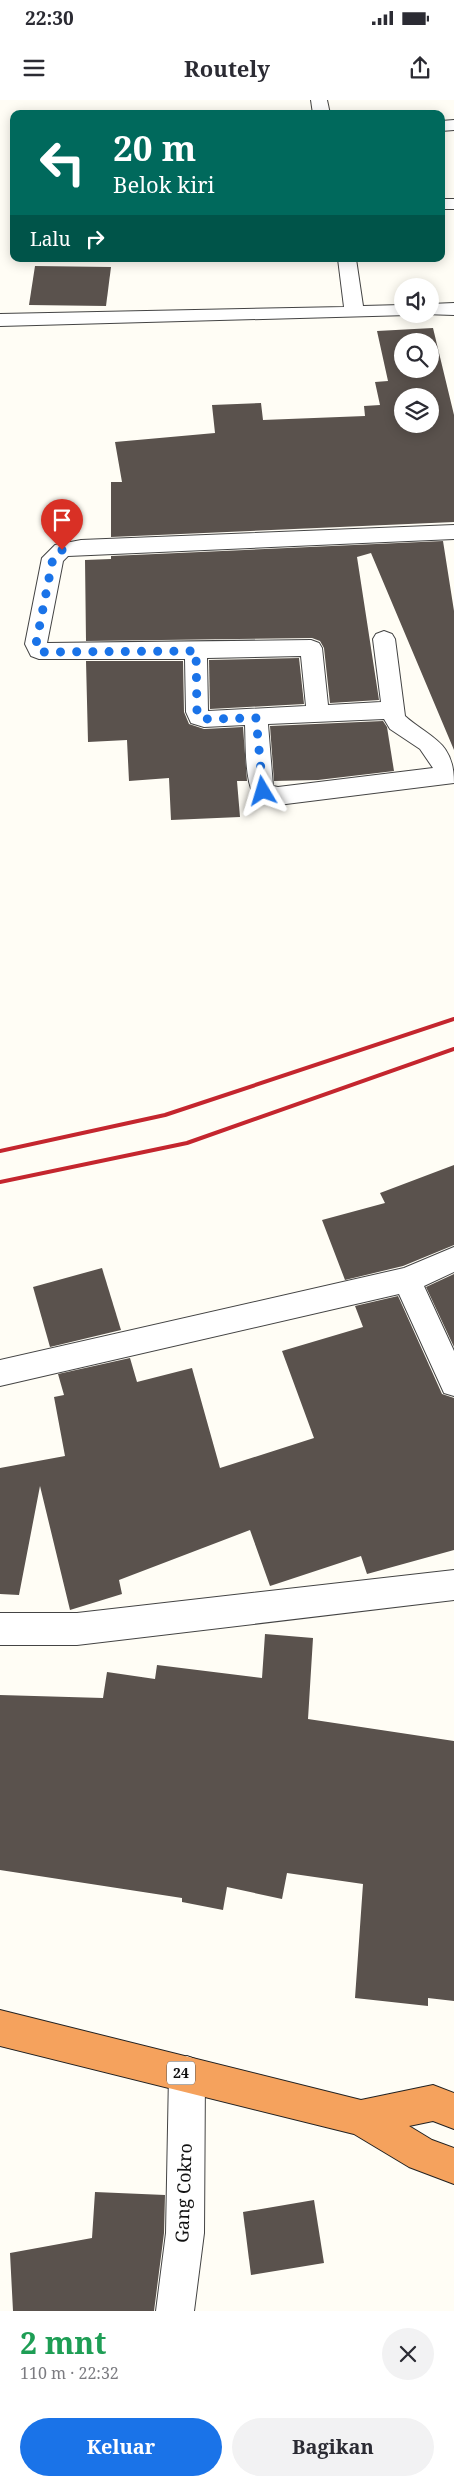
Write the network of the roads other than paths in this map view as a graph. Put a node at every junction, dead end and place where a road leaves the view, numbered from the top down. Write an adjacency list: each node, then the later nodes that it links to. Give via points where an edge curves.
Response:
1 (347, 262): 4 (street)
2 (394, 310): 4 (street)
3 (444, 310): 6 (street)
4 (354, 312): 5 (street)
5 (0, 320)
6 (454, 329)
7 (454, 532): 9 (street, via 81,547 62,550 53,558 36,644 39,652)
8 (384, 639): 10 (street)
9 (196, 651): 11 (street, via 311,648); 12 (street, via 199,717)
10 (392, 710): 11 (street); 13 (street, via 398,723 428,743)
11 (318, 714): 12 (street)
12 (256, 718): 13 (street, via 261,784 267,795 362,787)
13 (451, 774)
14 (454, 1260): 15 (street)
15 (407, 1280): 16 (street); 17 (street)
16 (0, 1373)
17 (454, 1383)
18 (454, 1585): 19 (street, via 77,1630)
19 (0, 1629)
20 (0, 2028): 21 (highway, 24)
21 (187, 2074): 23 (highway, 24); 25 (street, Gang Cokro, via 185,2232)
22 (454, 2110): 23 (highway, 24, via 433,2103)
23 (362, 2118): 24 (highway, 24, via 422,2154)
24 (454, 2166)
25 (175, 2311)

